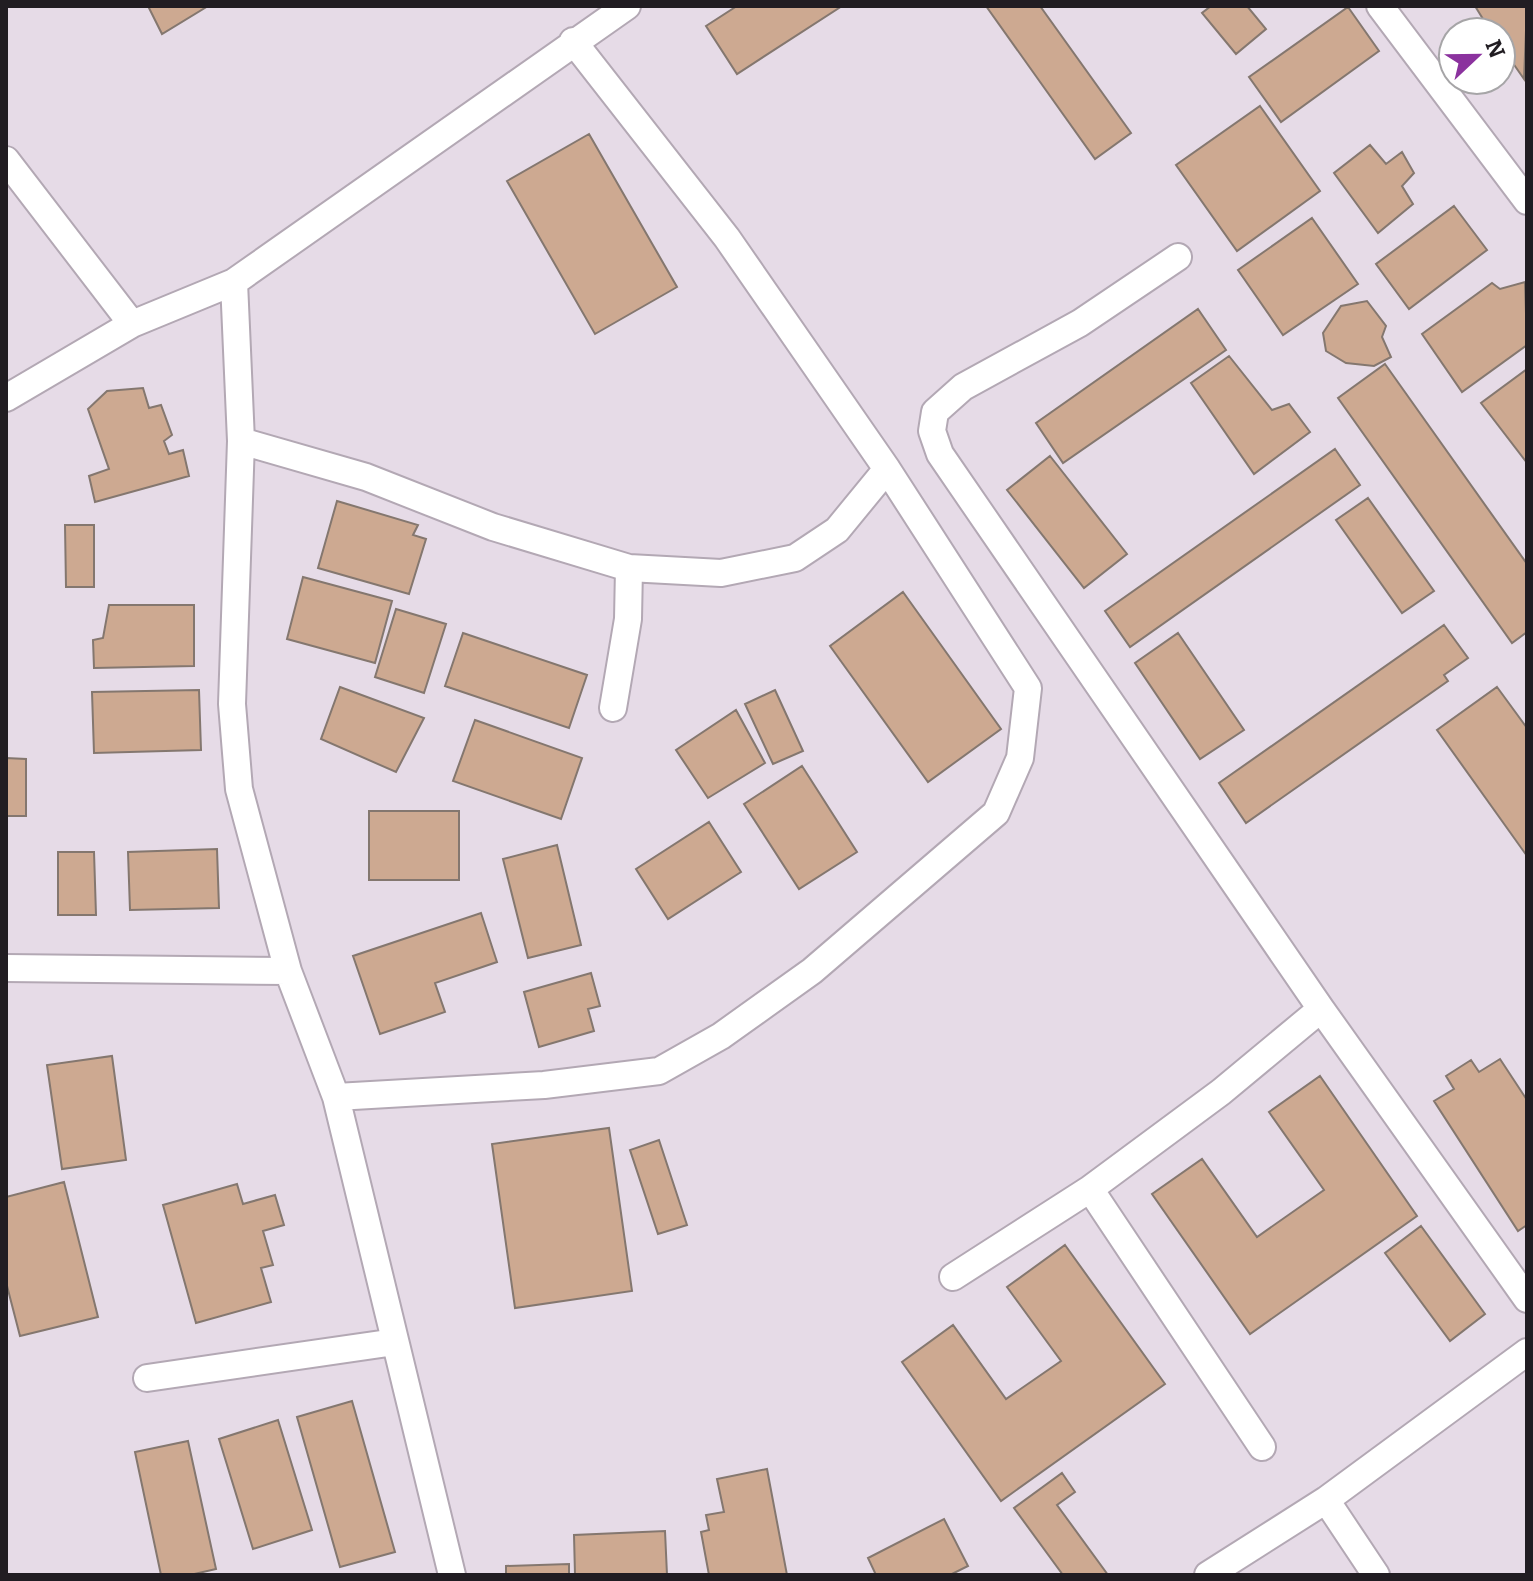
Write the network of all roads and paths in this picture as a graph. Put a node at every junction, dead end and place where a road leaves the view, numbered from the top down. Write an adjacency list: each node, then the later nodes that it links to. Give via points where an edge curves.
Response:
1 (627, 6): 3 (street)
2 (1380, 6): 5 (street)
3 (573, 41): 7 (street); 11 (street, via 727,238)
4 (6, 160): 8 (street)
5 (1527, 201)
6 (1178, 257): 16 (street, via 1080,323 963,387 935,412 932,431 940,454)
7 (234, 282): 8 (street); 10 (street)
8 (132, 324): 9 (street)
9 (6, 398)
10 (241, 441): 12 (street, via 366,477 493,527); 15 (street, via 232,704 239,789)
11 (887, 469): 12 (street, via 837,530 795,558 721,573); 17 (street, via 1028,688 1020,758 996,813 812,971 721,1036 659,1071 544,1085)
12 (629, 568): 13 (street, via 628,619)
13 (613, 708)
14 (6, 968): 15 (street)
15 (288, 971): 17 (street)
16 (1321, 1009): 18 (street, via 1221,1092); 20 (street)
17 (336, 1097): 21 (street)
18 (1090, 1189): 19 (street); 24 (street)
19 (953, 1277)
20 (1527, 1299)
21 (395, 1342): 23 (street); 26 (street)
22 (1527, 1352): 25 (street)
23 (147, 1378)
24 (1262, 1447)
25 (1326, 1500): 27 (street); 28 (street)
26 (452, 1575)
27 (1208, 1575)
28 (1376, 1575)

